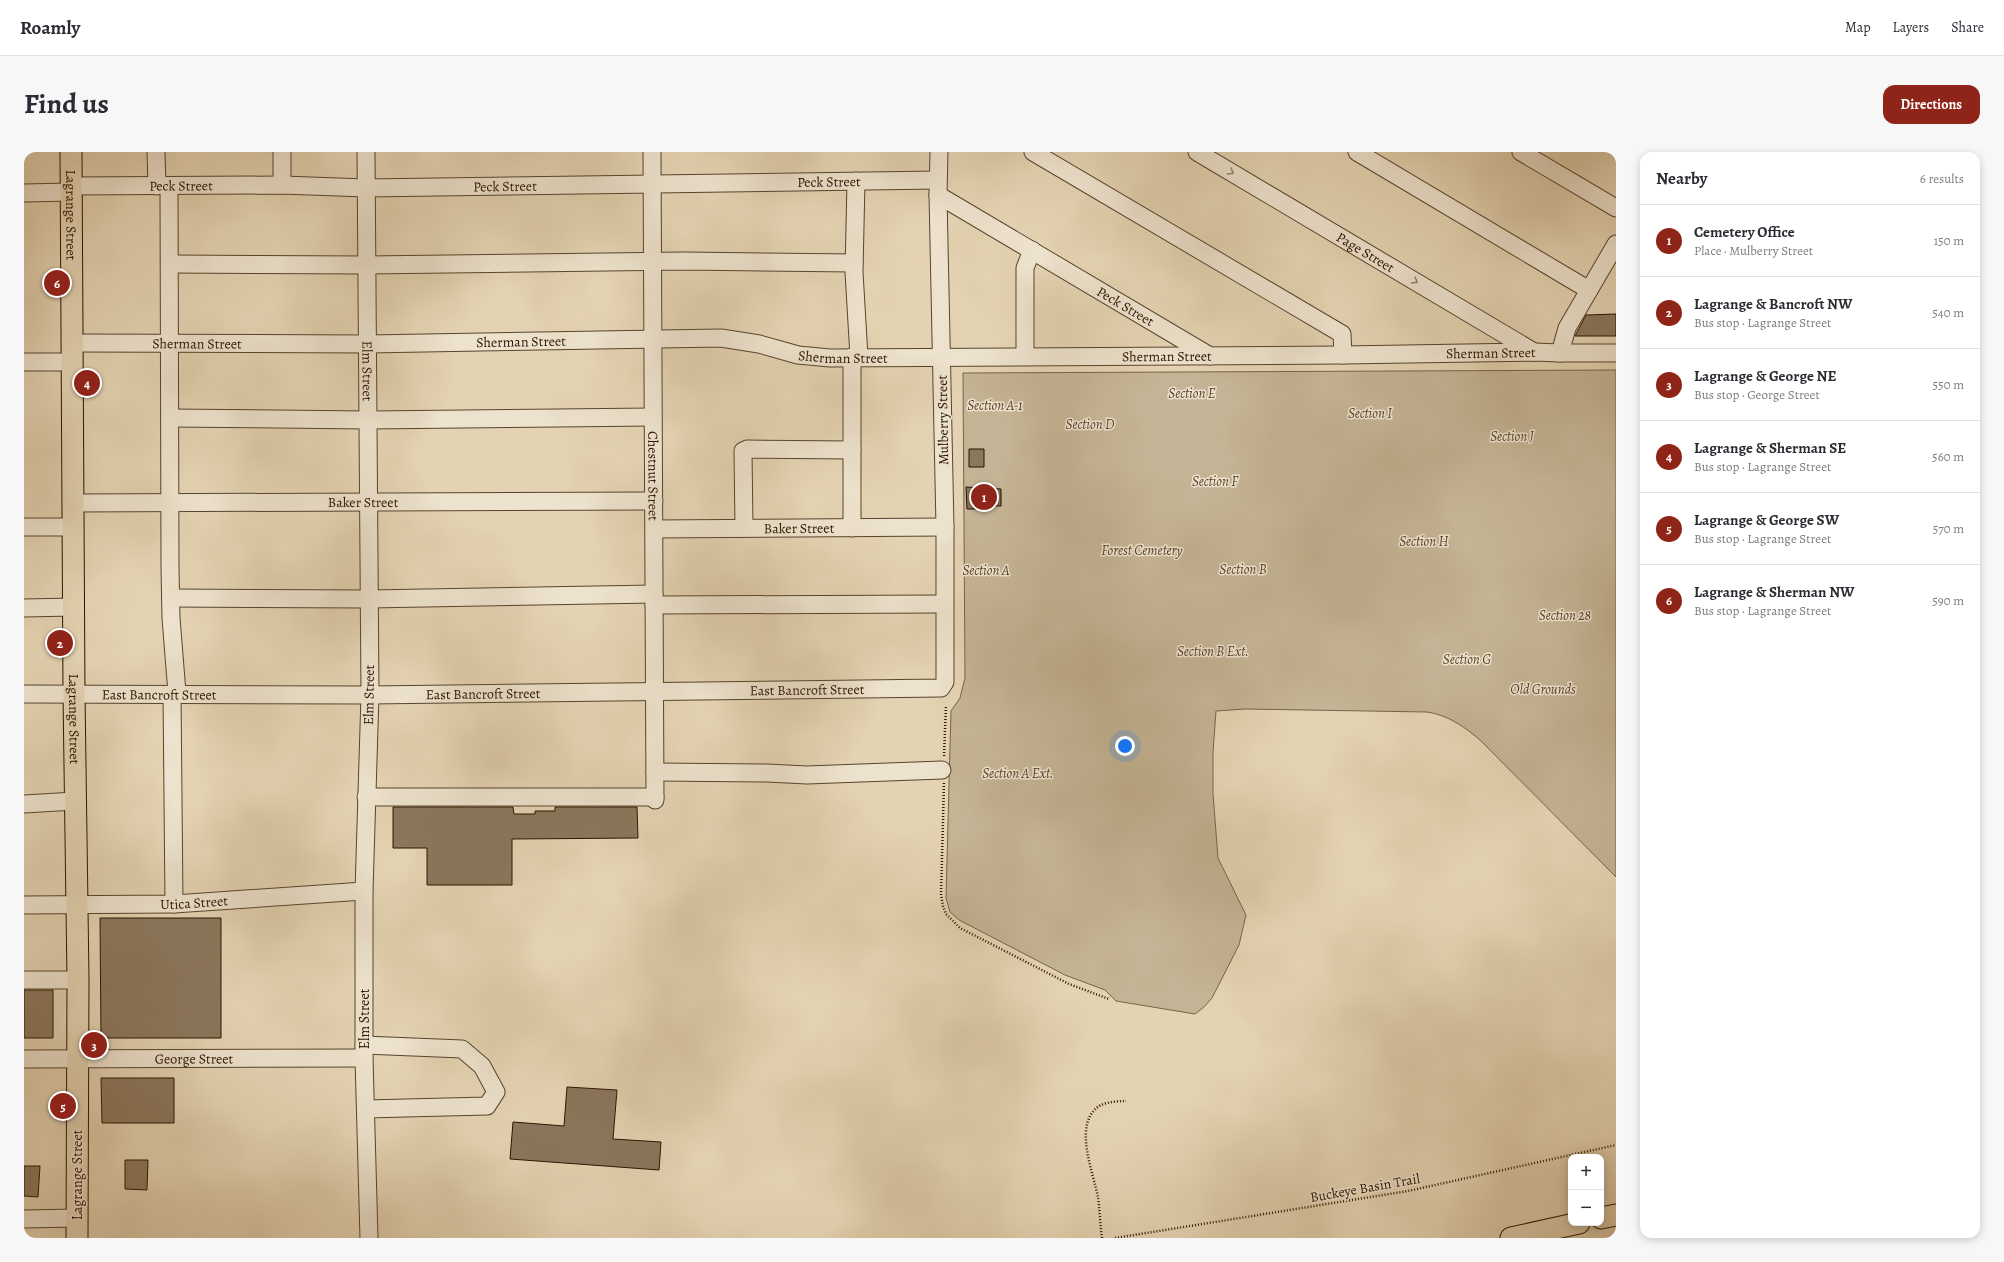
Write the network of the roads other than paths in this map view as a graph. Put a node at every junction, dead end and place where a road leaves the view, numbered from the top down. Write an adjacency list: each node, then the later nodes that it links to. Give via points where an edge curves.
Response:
1 (71, 152): 17 (main road, Lagrange Street)
2 (156, 152): 14 (street)
3 (282, 152): 13 (street)
4 (366, 152): 16 (street, Elm Street)
5 (652, 152): 12 (street, Chestnut Street)
6 (939, 152): 15 (street, Mulberry Street)
7 (1033, 152): 34 (street, via 1342,334)
8 (1197, 152): 31 (street, Page Street, one-way to 31)
9 (1357, 152): 26 (street)
10 (1521, 152): 19 (street)
11 (856, 181): 12 (street, Peck Street); 15 (street, Peck Street); 23 (street)
12 (651, 184): 16 (street, Peck Street); 22 (street, Chestnut Street)
13 (282, 185): 14 (street, Peck Street); 16 (street, Peck Street)
14 (163, 186): 17 (street, Peck Street); 24 (street)
15 (938, 187): 21 (street, Peck Street); 35 (street, Mulberry Street)
16 (366, 188): 25 (street, Elm Street)
17 (71, 189): 18 (street, Peck Street); 30 (main road, Lagrange Street)
18 (24, 193)
19 (1616, 208)
20 (1616, 244): 26 (street)
21 (1032, 250): 36 (street, via 1025,268); 37 (street, Peck Street)
22 (652, 262): 23 (street); 25 (street); 27 (street, Chestnut Street)
23 (854, 263): 38 (street)
24 (170, 264): 25 (street); 28 (street)
25 (367, 265): 29 (street, Elm Street)
26 (1589, 290): 33 (street, via 1567,328)
27 (653, 338): 29 (street, Sherman Street); 38 (street, Sherman Street, via 721,338 759,344 798,355); 40 (street, Chestnut Street)
28 (170, 342): 29 (street, Sherman Street); 30 (street, Sherman Street); 41 (street)
29 (368, 344): 42 (street, Elm Street)
30 (72, 352): 39 (street, Sherman Street); 47 (main road, Lagrange Street)
31 (1534, 352): 33 (street, Sherman Street); 34 (street, Sherman Street)
32 (1616, 353): 33 (street, Sherman Street)
33 (1560, 354)
34 (1343, 355): 37 (street, Sherman Street)
35 (942, 356): 36 (street, Sherman Street); 38 (street, Sherman Street); 50 (street, Mulberry Street)
36 (1025, 356): 37 (street, Sherman Street)
37 (1210, 356)
38 (855, 357): 43 (street)
39 (24, 362)
40 (653, 417): 42 (street); 44 (street, Chestnut Street)
41 (170, 418): 42 (street); 45 (street)
42 (368, 420): 46 (street, Elm Street)
43 (852, 450): 51 (street, via 743,451); 52 (street)
44 (654, 501): 46 (street, Baker Street); 53 (street, Chestnut Street)
45 (171, 502): 46 (street, Baker Street); 47 (street, Baker Street); 54 (street)
46 (368, 502): 55 (street, Elm Street)
47 (73, 503): 49 (main road, Lagrange Street)
48 (24, 527): 49 (street)
49 (73, 527): 58 (main road, Lagrange Street)
50 (945, 527): 52 (street, Baker Street); 57 (street, Mulberry Street)
51 (744, 528): 52 (street, Baker Street); 53 (street, Baker Street)
52 (852, 528)
53 (654, 529): 56 (street, Chestnut Street)
54 (171, 598): 55 (street); 62 (street)
55 (369, 599): 56 (street); 65 (street, Elm Street)
56 (654, 600): 57 (street); 61 (street, Chestnut Street)
57 (944, 604): 60 (street, Mulberry Street, via 944,682)
58 (73, 607): 59 (street); 64 (main road, Lagrange Street)
59 (24, 608)
60 (941, 688): 61 (street, East Bancroft Street)
61 (655, 690): 65 (street, East Bancroft Street); 67 (street, Chestnut Street)
62 (174, 693): 64 (street, East Bancroft Street); 65 (street, East Bancroft Street); 73 (street)
63 (24, 694): 64 (street, East Bancroft Street)
64 (74, 694): 69 (main road, Lagrange Street)
65 (370, 695): 68 (street, Elm Street)
66 (943, 769): 67 (street, via 807,775)
67 (655, 772): 68 (street, Chestnut Street, via 655,799)
68 (366, 797): 71 (street, Elm Street)
69 (75, 801): 70 (street); 72 (main road, Lagrange Street)
70 (24, 804)
71 (364, 891): 73 (street, Utica Street); 77 (street, Elm Street)
72 (77, 904): 73 (street, Utica Street); 74 (street, Utica Street); 76 (main road, Lagrange Street)
73 (174, 904)
74 (24, 905)
75 (24, 980): 76 (street)
76 (78, 980): 79 (main road, Lagrange Street)
77 (364, 1051): 79 (street, George Street); 80 (street, Elm Street); 80 (street, George Street, via 462,1049 482,1066 496,1092 487,1106)
78 (24, 1059): 79 (street, George Street)
79 (77, 1059): 85 (main road, Lagrange Street)
80 (366, 1109): 86 (street, Elm Street)
81 (1616, 1214): 82 (main road)
82 (1604, 1217)
83 (24, 1219): 85 (street)
84 (1568, 1225): 87 (main road)
85 (77, 1228)
86 (369, 1238)
87 (1511, 1238)

